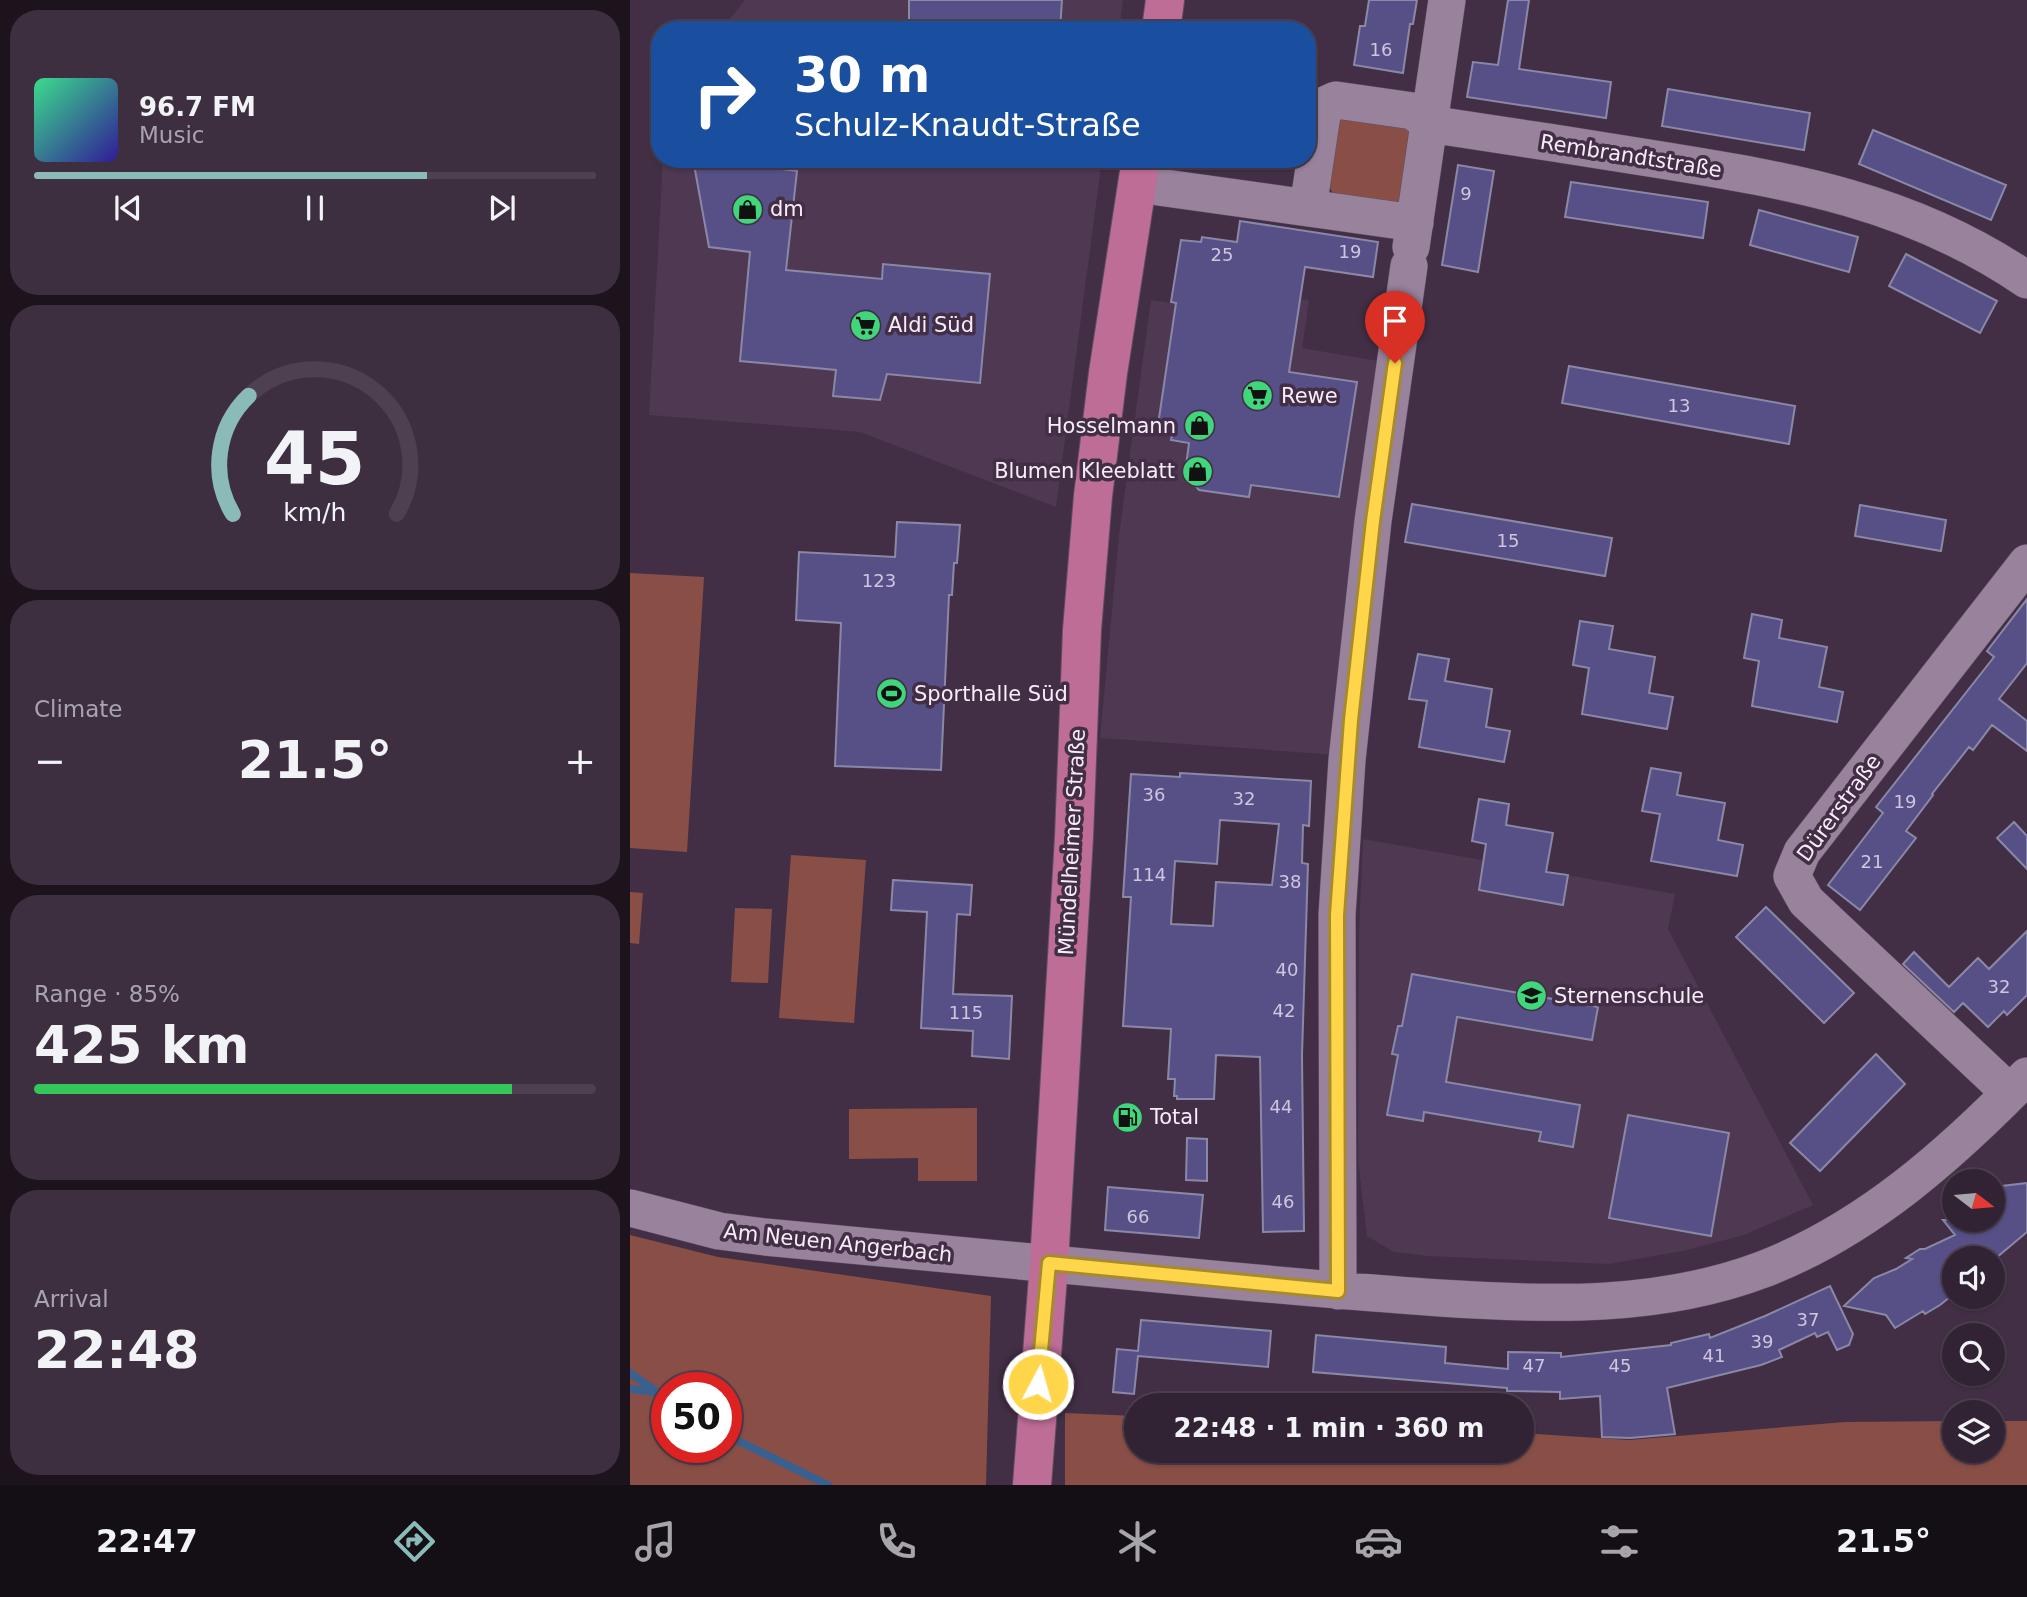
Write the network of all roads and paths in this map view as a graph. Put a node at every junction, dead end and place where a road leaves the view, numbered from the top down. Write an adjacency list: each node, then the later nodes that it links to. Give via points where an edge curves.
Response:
1 (1166, 0): 3 (main road)
2 (1447, 0): 4 (street)
3 (1162, 21)
4 (1429, 124): 5 (street, Rembrandtstraße, via 1413,111 1336,100 1327,104 1322,115); 9 (street); 10 (street, Rembrandtstraße, via 1764,177 1844,195 1949,234)
5 (1316, 155)
6 (1314, 168): 8 (street, Rembrandtstraße)
7 (1139, 172): 8 (street); 14 (main road, Mündelheimer Straße, via 1093,496)
8 (1308, 208): 9 (street)
9 (1411, 247): 15 (street, via 1373,521 1347,760 1337,915)
10 (2027, 280)
11 (2027, 563): 12 (street, Dürerstraße, via 1802,852 1791,876 1806,901)
12 (2019, 1085): 15 (street, Am Neuen Angerbach, via 1979,1126 1872,1212 1762,1270 1630,1301 1579,1304)
13 (630, 1208): 14 (street, Am Neuen Angerbach, via 719,1231)
14 (1049, 1263): 15 (street, Am Neuen Angerbach); 16 (main road, Mündelheimer Straße)
15 (1338, 1291)
16 (1032, 1485)

